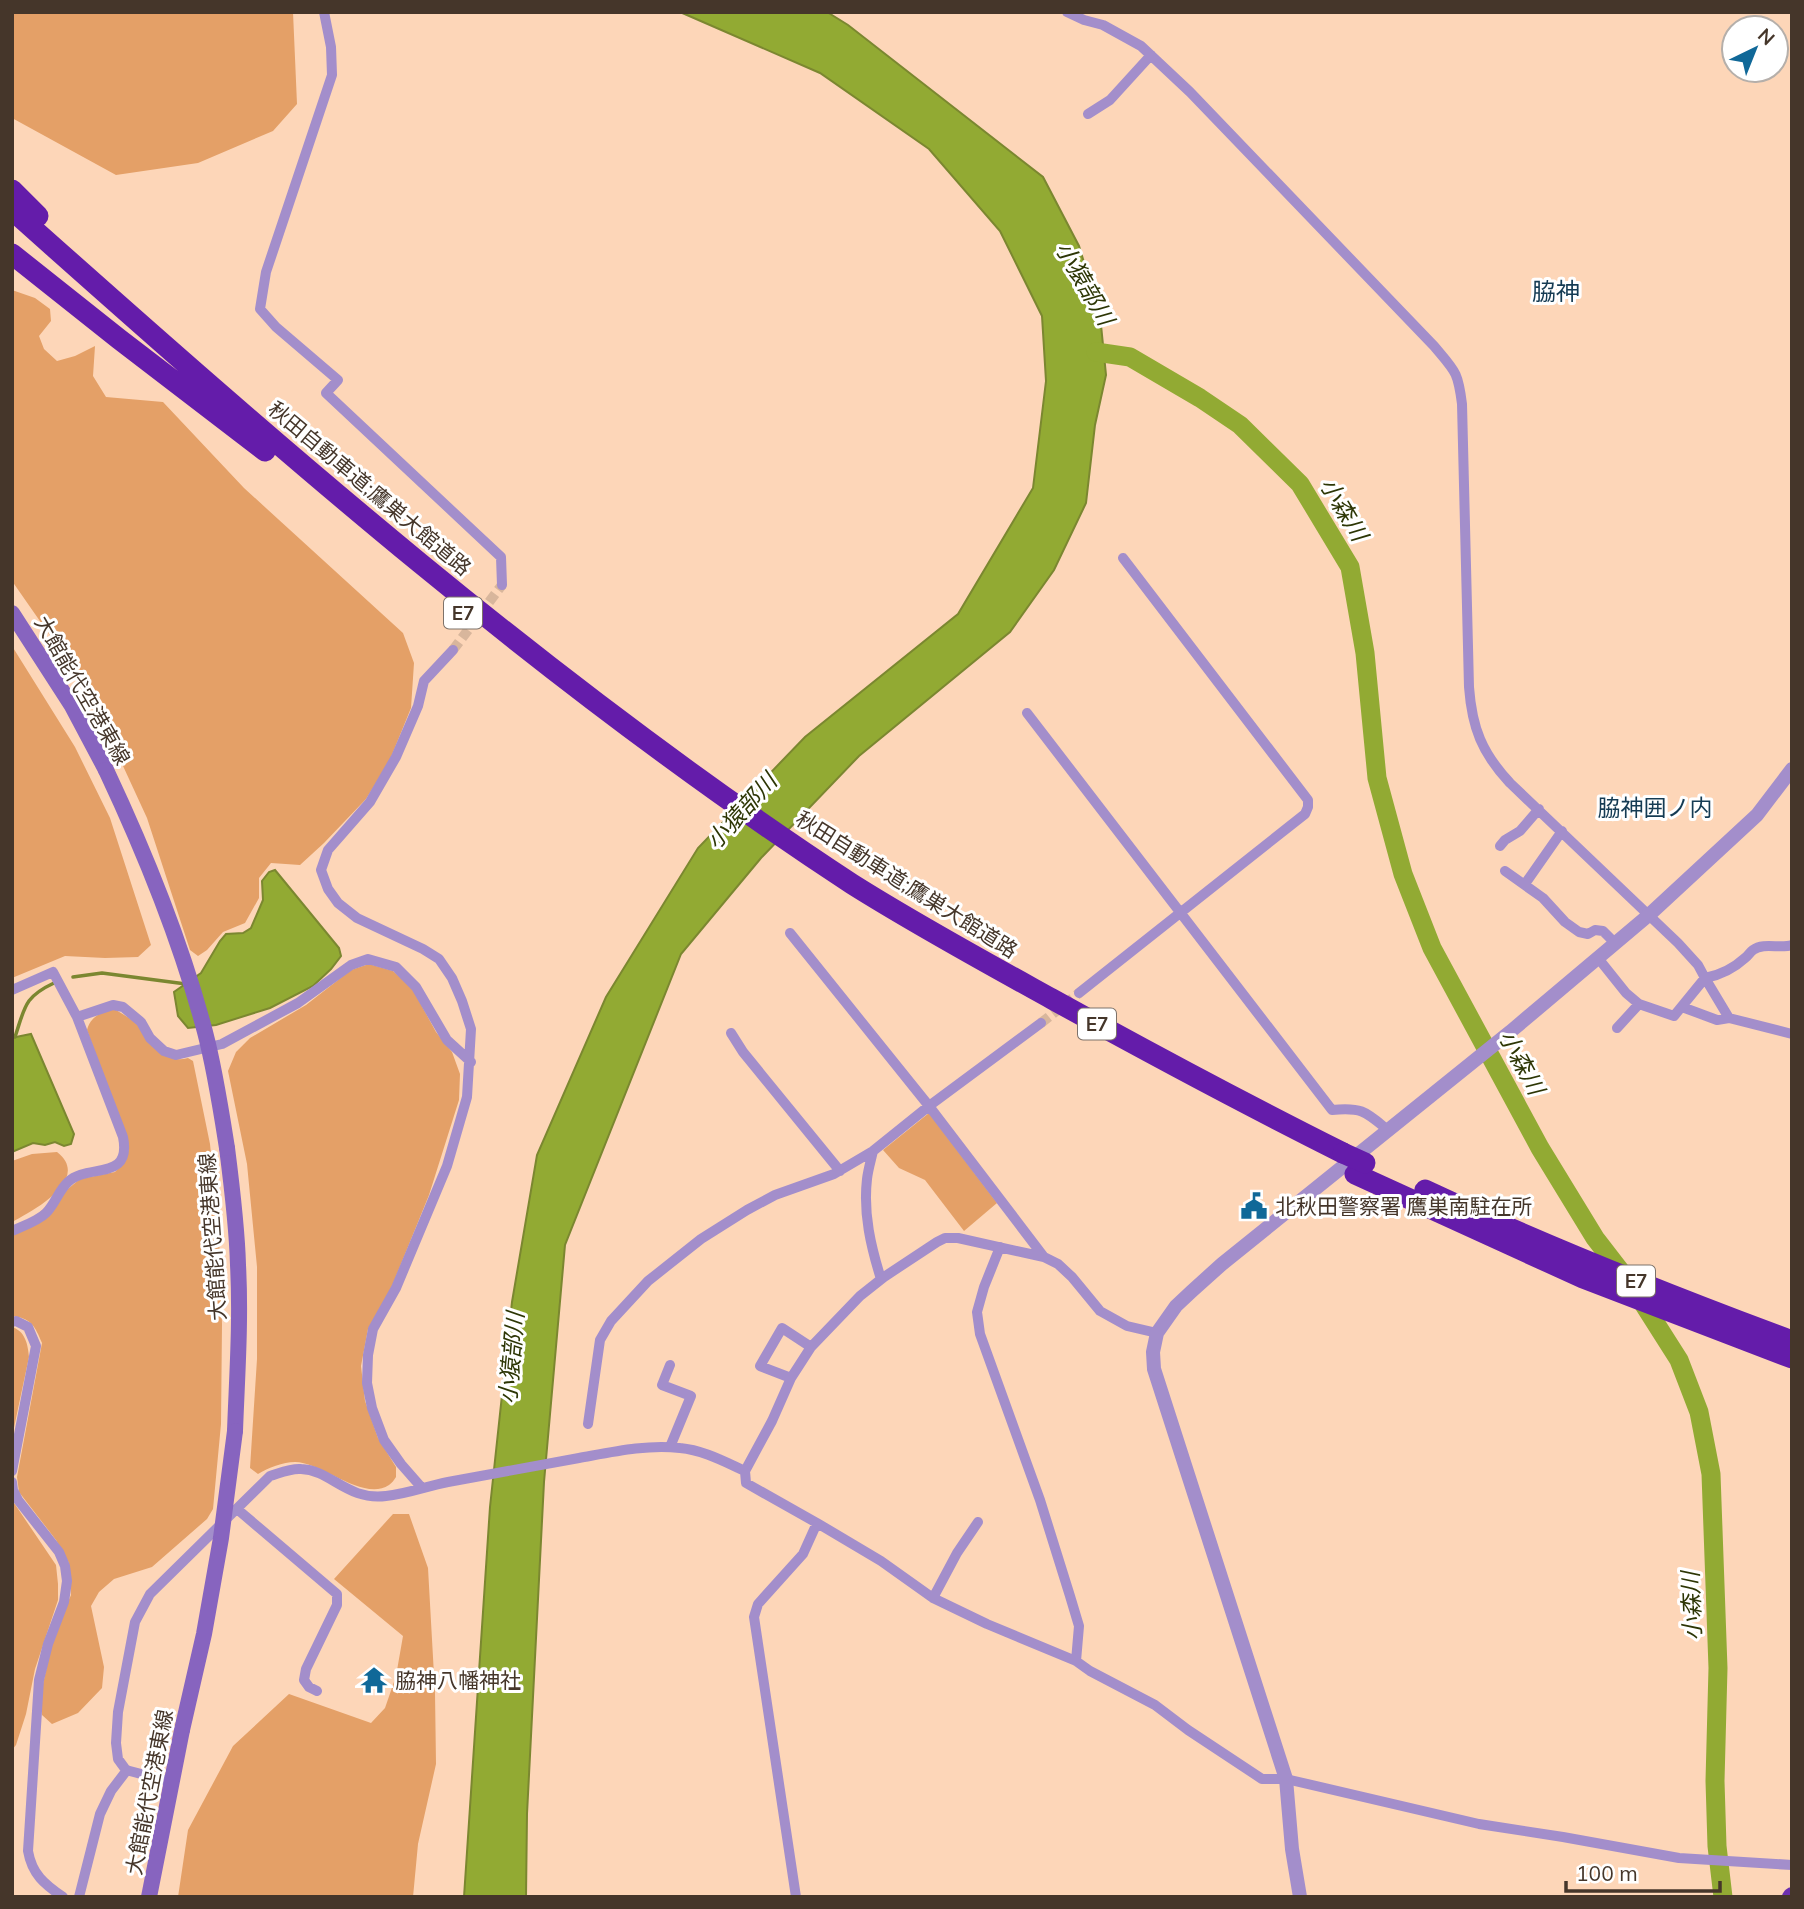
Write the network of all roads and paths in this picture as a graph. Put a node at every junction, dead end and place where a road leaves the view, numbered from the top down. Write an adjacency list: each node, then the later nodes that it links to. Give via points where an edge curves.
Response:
1 (324, 12): 12 (street, via 332,75 266,272 260,309 338,380 326,393 501,557)
2 (1067, 12): 3 (street, via 1103,26)
3 (1151, 55): 4 (street, via 1110,100); 18 (street, via 1456,372 1462,404 1471,709 1493,765)
4 (1088, 114)
5 (12, 190): 10 (highway)
6 (12, 210): 10 (highway, 秋田自動車道;鷹巣大館道路 / E7)
7 (12, 226): 9 (highway, 秋田自動車道;鷹巣大館道路 / E7)
8 (12, 254): 9 (highway)
9 (265, 450): 16 (highway, 秋田自動車道;鷹巣大館道路 / E7, via 497,640)
10 (311, 473): 16 (highway, 秋田自動車道;鷹巣大館道路 / E7)
11 (1124, 558): 23 (street, via 1308,800 1305,814)
12 (502, 584)
13 (12, 613): 74 (main road, 大館能代空港東線, bridge, via 72,706 137,835 188,972 206,1035 228,1148 239,1267 235,1431 204,1634)
14 (453, 650): 40 (street, via 424,681 396,757 370,802 328,850 321,870 338,903 357,918 439,958 463,1001 471,1029)
15 (1027, 713): 23 (street)
16 (670, 764): 46 (highway, 秋田自動車道;鷹巣大館道路 / E7, bridge, via 853,889 1339,1158)
17 (1790, 775): 24 (street, via 1757,815)
18 (1539, 809): 19 (street); 20 (street)
19 (1562, 831): 22 (street); 24 (street)
20 (1500, 846)
21 (1505, 871): 22 (street)
22 (1525, 884): 26 (street, via 1579,932 1603,931)
23 (1182, 913): 31 (street); 42 (street, via 1332,1110 1365,1111)
24 (1650, 914): 26 (street); 29 (street)
25 (790, 933): 41 (street)
26 (1615, 943): 28 (street)
27 (1792, 945): 29 (street, via 1754,949 1731,969)
28 (1598, 958): 32 (street); 42 (street)
29 (1705, 978): 33 (street); 35 (street)
30 (12, 990): 34 (street, via 53,972)
31 (1079, 993)
32 (1639, 1004): 33 (street, via 1674,1016); 37 (street)
33 (1682, 1007): 35 (street, via 1717,1020)
34 (77, 1017): 40 (street, via 113,1005 124,1007 164,1051 176,1055 222,1044 368,959 396,967 416,987 447,1040); 45 (street, via 125,1149 112,1168 69,1181 44,1216)
35 (1729, 1018): 39 (street)
36 (1041, 1023): 41 (street)
37 (1617, 1028)
38 (731, 1033): 44 (street)
39 (1792, 1034)
40 (471, 1062): 65 (street, via 467,1097 447,1166 396,1289 373,1329 368,1355 366,1383 384,1440)
41 (929, 1106): 43 (street); 48 (street)
42 (1389, 1131): 51 (street, via 1222,1264 1176,1306)
43 (873, 1151): 44 (street); 49 (street, via 867,1216)
44 (840, 1171): 60 (street, via 747,1210 648,1281 600,1340)
45 (12, 1231)
46 (1523, 1244): 53 (highway, 秋田自動車道;鷹巣大館道路 / E7, via 1643,1284); 53 (highway, 秋田自動車道;鷹巣大館道路 / E7, via 1651,1305)
47 (1000, 1247): 48 (street); 49 (street, via 945,1238); 70 (street, via 977,1312 980,1334 1040,1500 1079,1626)
48 (1044, 1257): 51 (street, via 1072,1277 1100,1311 1127,1326)
49 (881, 1279): 55 (street)
50 (12, 1322): 62 (street, via 28,1327 36,1346)
51 (1157, 1333): 73 (street, via 1154,1369)
52 (1792, 1333): 53 (highway)
53 (1750, 1335): 54 (highway); 56 (highway); 58 (highway)
54 (1792, 1341)
55 (811, 1347): 59 (street); 59 (street, via 782,1328 760,1366)
56 (1792, 1358)
57 (670, 1365): 61 (street, via 662,1385 691,1396)
58 (1792, 1369)
59 (791, 1378): 63 (street)
60 (588, 1423)
61 (670, 1447): 63 (street, via 701,1453); 65 (street, via 596,1455)
62 (12, 1471)
63 (745, 1471): 68 (street, via 746,1483)
64 (12, 1482): 76 (street, via 18,1500 59,1552 67,1581 39,1680 28,1851 38,1877)
65 (422, 1488): 66 (street, via 369,1497 315,1472 283,1471 270,1476)
66 (237, 1509): 71 (street, via 337,1594 337,1605 306,1669 304,1680); 72 (street, via 150,1594 135,1622 116,1743 118,1759)
67 (978, 1522): 69 (street)
68 (817, 1523): 69 (street); 79 (street, via 803,1554 758,1604 754,1617)
69 (933, 1598): 70 (street)
70 (1076, 1661): 73 (street, via 1154,1705 1262,1779)
71 (317, 1691)
72 (127, 1770): 74 (street); 77 (street, via 100,1814)
73 (1286, 1779): 75 (street, via 1479,1824 1679,1858); 80 (street)
74 (172, 1782): 78 (main road, 大館能代空港東線)
75 (1792, 1865)
76 (63, 1897)
77 (79, 1897)
78 (149, 1897)
79 (796, 1897)
80 (1300, 1897)

